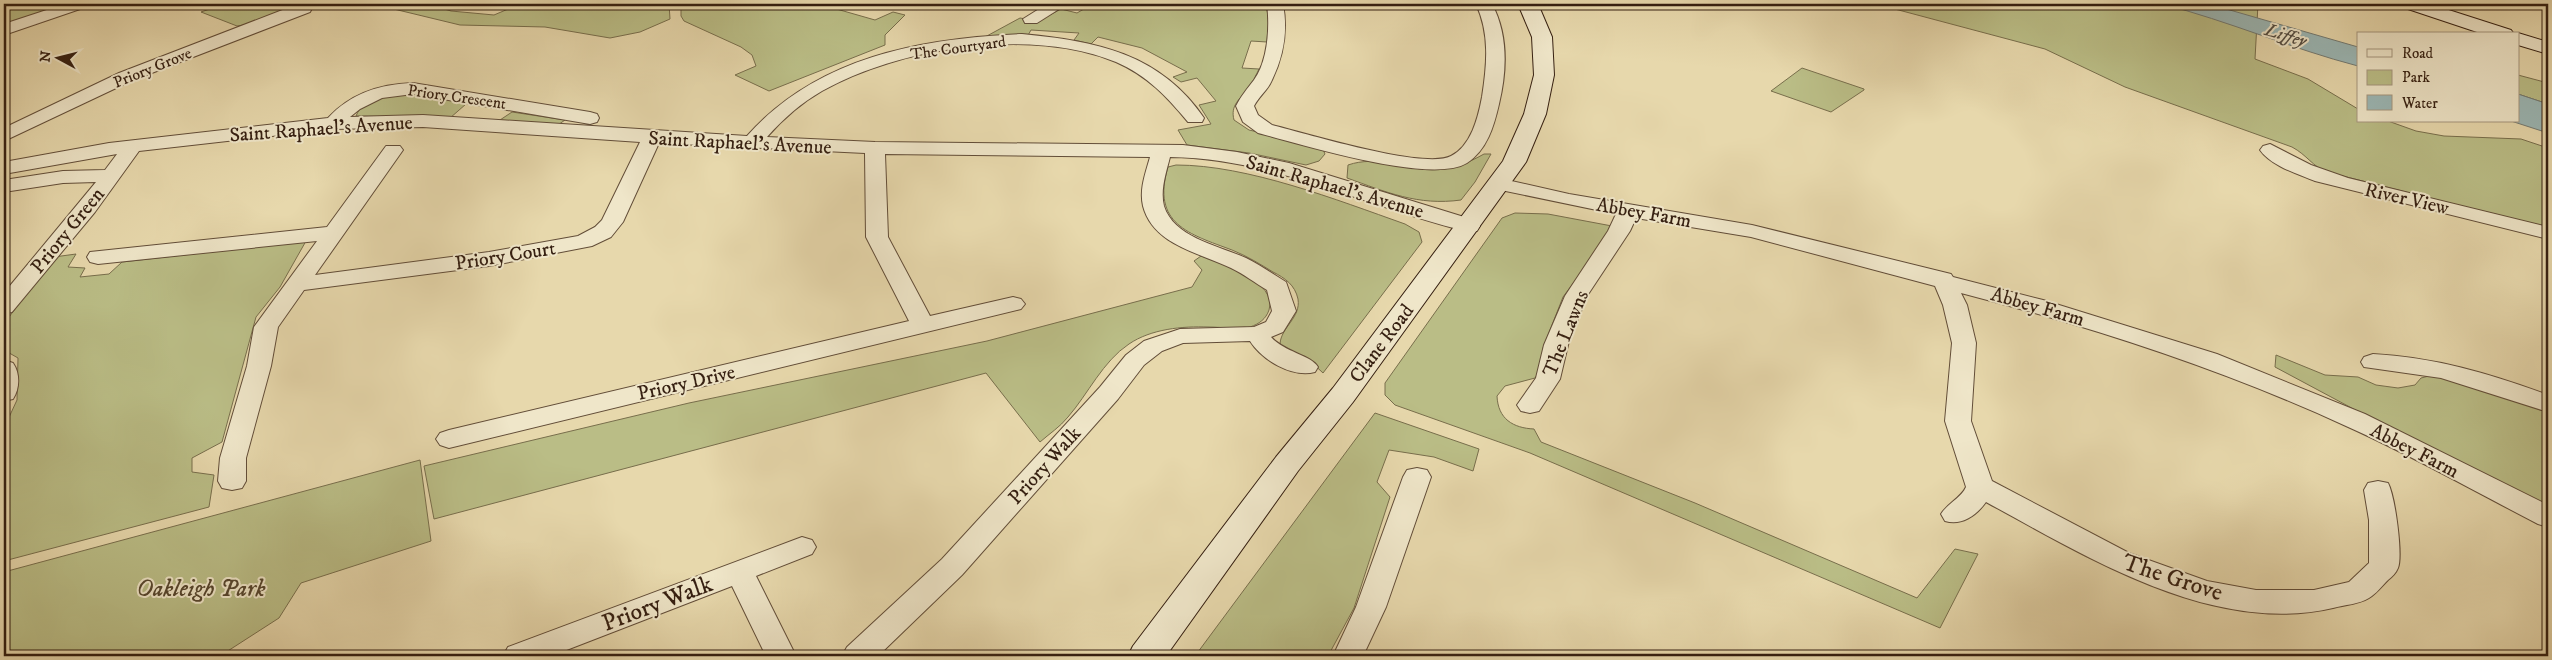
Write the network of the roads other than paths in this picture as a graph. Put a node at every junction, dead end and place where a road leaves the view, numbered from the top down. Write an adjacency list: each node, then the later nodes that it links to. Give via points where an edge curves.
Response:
1 (80, 4): 10 (street)
2 (1059, 4): 8 (street)
3 (1275, 4): 24 (street, via 1277,42 1263,81 1244,106 1250,118 1265,129)
4 (1484, 4): 24 (street, via 1494,28 1495,75 1486,119 1470,152 1458,160 1422,165)
5 (1528, 4): 30 (main road, Clane Road, via 1542,37 1544,75 1541,97 1522,149)
6 (2412, 4): 11 (main road)
7 (304, 8): 12 (street, Priory Grove)
8 (1031, 19)
9 (211, 24): 12 (street)
10 (4, 30)
11 (2498, 32)
12 (237, 33): 18 (street, Priory Grove, via 125,77)
13 (2520, 39): 14 (main road)
14 (2548, 48)
15 (590, 118): 17 (street, Priory Crescent, via 406,88 364,97)
16 (1195, 118): 20 (street, The Courtyard, via 1185,101 1162,80 1104,51 1062,43 988,40 924,49 883,59 824,82 792,102)
17 (334, 123): 19 (street, Saint Raphael's Avenue, via 423,121); 21 (street, Saint Raphael's Avenue)
18 (4, 135)
19 (652, 137): 20 (street, Saint Raphael's Avenue); 38 (street, Priory Court, via 612,222 603,232 584,241 488,259)
20 (752, 142): 22 (street, Saint Raphael's Avenue)
21 (133, 146): 27 (street, Saint Raphael's Avenue); 28 (street, Priory Green)
22 (875, 148): 26 (street, Saint Raphael's Avenue); 41 (street, via 877,237)
23 (393, 150): 34 (street)
24 (1351, 150): 29 (street)
25 (2270, 150): 35 (street, River View, via 2307,172 2341,183)
26 (1161, 151): 29 (street, Saint Raphael's Avenue, via 1237,158); 42 (street, Priory Walk, via 1152,193 1158,216 1166,228 1278,287 1284,311 1275,327)
27 (8, 161)
28 (110, 176): 31 (street, Priory Green, via 64,177); 40 (street, Priory Green, via 88,208)
29 (1321, 179): 33 (street, Saint Raphael's Avenue)
30 (1498, 184): 32 (street, Abbey Farm); 33 (main road, Clane Road)
31 (4, 186)
32 (1629, 209): 37 (street, Abbey Farm, via 1752,231); 48 (street, The Lawns, via 1576,296 1556,346 1548,379)
33 (1469, 226): 61 (main road, Clane Road, via 1343,395 1287,464)
34 (333, 233): 36 (street); 38 (street)
35 (2548, 234)
36 (98, 257)
37 (1943, 279): 52 (street, via 1955,305 1964,343 1958,421); 55 (street, Abbey Farm, via 2035,304 2208,359 2356,420)
38 (299, 284): 51 (street, via 266,327 259,366 233,458)
39 (1013, 304): 41 (street, Priory Drive)
40 (4, 307)
41 (923, 326): 49 (street, Priory Drive)
42 (1257, 334): 45 (street, via 1274,355); 60 (street, Priory Walk, via 1180,336 1153,346 1135,360 952,567)
43 (2373, 362): 47 (street, via 2436,368 2484,380)
44 (4, 368): 46 (street)
45 (1306, 368)
46 (4, 393)
47 (2548, 404)
48 (1530, 405)
49 (449, 439)
50 (1417, 477): 62 (street, via 1371,607)
51 (232, 481)
52 (1980, 487): 53 (street, The Grove, via 2119,560 2204,592 2256,601 2314,601 2358,591 2384,567 2383,520); 54 (street, via 1975,498)
53 (2378, 490)
54 (1955, 514)
55 (2548, 517)
56 (802, 547): 57 (street, Priory Walk)
57 (739, 571): 58 (street, Priory Walk); 59 (street, Priory Walk)
58 (519, 656)
59 (781, 656)
60 (858, 656)
61 (1146, 656)
62 (1348, 656)

